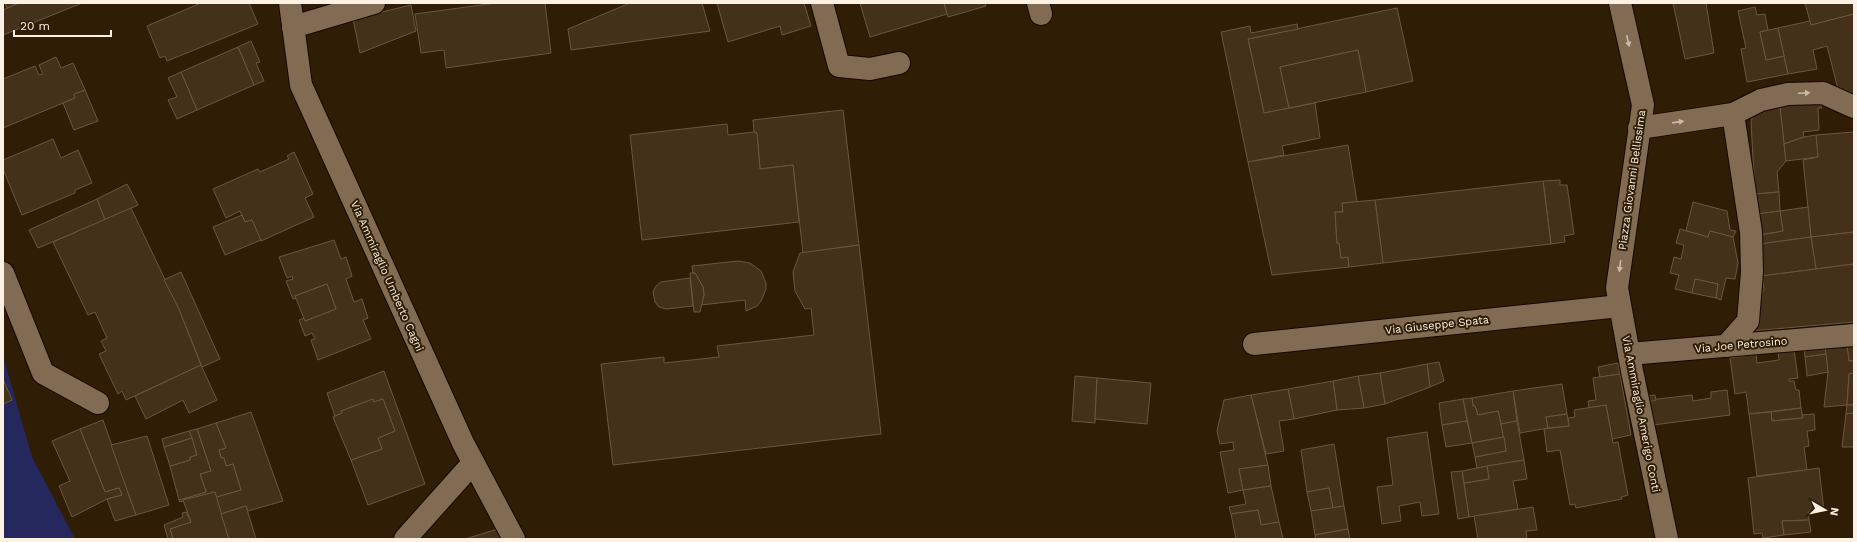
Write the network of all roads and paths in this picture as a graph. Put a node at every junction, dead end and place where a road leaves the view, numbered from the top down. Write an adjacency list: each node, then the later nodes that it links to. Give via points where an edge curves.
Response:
1 (290, 3): 5 (street, Via Ammiraglio Umberto Cagni)
2 (374, 3): 5 (street)
3 (822, 3): 6 (street, via 839,66 870,69)
4 (1620, 3): 9 (street, Piazza Giovanni Bellissima, one-way to 9, via 1643,105)
5 (293, 27): 17 (street, Via Ammiraglio Umberto Cagni, via 301,85)
6 (899, 63)
7 (1854, 107): 8 (street, one-way to 7, via 1761,100 1788,94 1823,93)
8 (1733, 114): 9 (street, one-way to 8); 14 (street, via 1750,232 1752,272 1748,321)
9 (1640, 128): 11 (street, Piazza Giovanni Bellissima, one-way to 11)
10 (3, 273): 16 (street, via 43,373)
11 (1619, 297): 13 (street, Via Giuseppe Spata); 15 (street, Via Ammiraglio Amerigo Conti)
12 (1854, 335): 14 (street, Via Joe Petrosino)
13 (1254, 344)
14 (1726, 346): 15 (street, Via Joe Petrosino)
15 (1629, 354): 20 (street, Via Ammiraglio Amerigo Conti)
16 (98, 403)
17 (473, 463): 18 (street); 19 (street, Via Ammiraglio Umberto Cagni)
18 (405, 539)
19 (514, 539)
20 (1667, 539)

